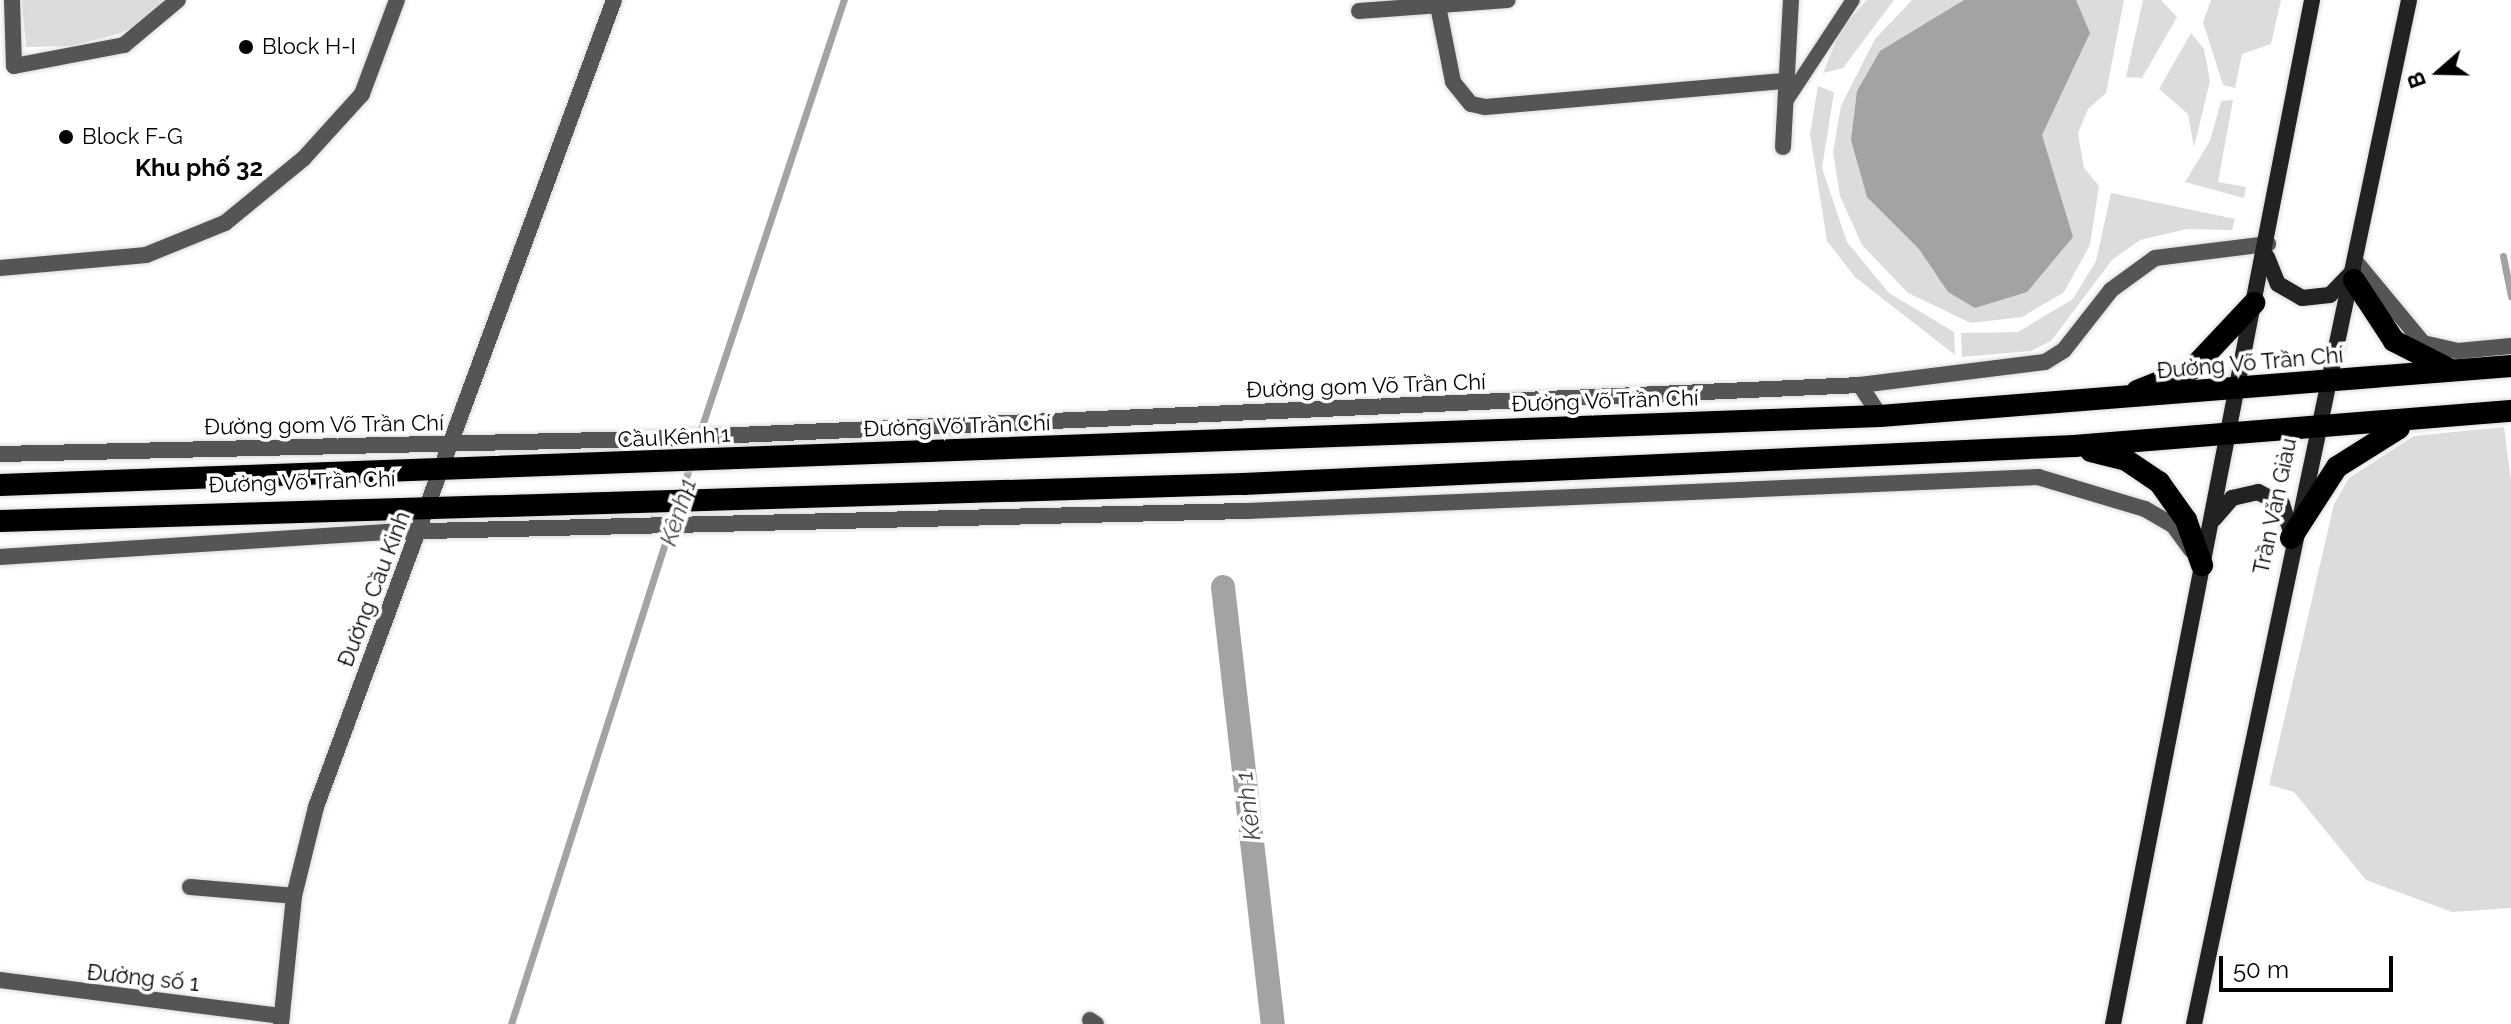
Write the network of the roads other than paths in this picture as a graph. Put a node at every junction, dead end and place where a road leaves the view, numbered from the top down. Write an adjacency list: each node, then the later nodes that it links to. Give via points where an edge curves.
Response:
1 (12, 0): 12 (street)
2 (178, 0): 12 (street, via 124,45)
3 (397, 0): 17 (street, via 362,94 304,158 225,223 146,255)
4 (614, 0): 33 (street, Đường Cầu Kinh)
5 (1508, 0): 10 (street)
6 (1791, 0): 13 (street)
7 (1853, 0): 14 (street)
8 (2312, 0): 16 (main road)
9 (2409, 0): 18 (main road, Trần Văn Giàu)
10 (1438, 6): 11 (street); 13 (street, via 1453,82 1471,104 1485,107)
11 (1359, 11)
12 (7, 67)
13 (1784, 81): 14 (street)
14 (1784, 104): 15 (street)
15 (1783, 147)
16 (2268, 244): 18 (main road, via 2270,273 2302,298 2330,295); 19 (main road); 23 (street, Đường gom Võ Trần Chí, via 2155,258 2111,290 2064,350 2045,362)
17 (0, 268)
18 (2355, 271): 20 (street, via 2423,343); 21 (highway, via 2394,341); 22 (main road, Trần Văn Giàu)
19 (2254, 303): 24 (main road); 25 (highway, via 2192,369)
20 (2509, 353): 21 (highway, Đường Võ Trần Chí)
21 (2461, 371): 22 (highway, Đường Võ Trần Chí)
22 (2327, 382): 24 (highway, Đường Võ Trần Chí); 29 (main road, Trần Văn Giàu)
23 (1860, 385): 27 (street); 30 (street, Đường gom Võ Trần Chí)
24 (2235, 392): 25 (highway, Đường Võ Trần Chí); 31 (main road)
25 (2107, 401): 27 (highway, Đường Võ Trần Chí)
26 (2511, 411): 28 (highway)
27 (1880, 416): 36 (highway, Đường Võ Trần Chí)
28 (2445, 417): 29 (highway); 44 (highway, via 2372,439 2321,484)
29 (2314, 428): 31 (highway); 44 (main road, Trần Văn Giàu)
30 (755, 433): 32 (street, Cầu Kênh 1)
31 (2227, 435): 34 (highway); 42 (main road)
32 (648, 439): 33 (street, Đường gom Võ Trần Chí)
33 (451, 446): 35 (street, Đường gom Võ Trần Chí); 38 (street, Đường Cầu Kinh)
34 (2074, 446): 40 (highway, Đường Võ Trần Chí, via 1243,484); 46 (highway, via 2126,460 2159,482 2186,520)
35 (0, 454)
36 (743, 460): 37 (highway, Cầu Kênh 1)
37 (606, 466): 38 (highway, Đường Võ Trần Chí)
38 (442, 467): 39 (highway, Đường Võ Trần Chí); 40 (street, Đường Cầu Kinh)
39 (0, 485)
40 (430, 503): 41 (highway, Đường Võ Trần Chí); 43 (street, Đường Cầu Kinh)
41 (0, 521)
42 (2210, 531): 44 (main road, via 2221,506 2258,492 2288,514); 46 (main road)
43 (419, 532): 45 (street); 46 (street, via 2038,477 2145,509 2173,525); 48 (street, Đường Cầu Kinh, via 316,807)
44 (2290, 544): 52 (main road, Trần Văn Giàu)
45 (0, 557)
46 (2202, 565): 51 (main road)
47 (190, 887): 48 (street)
48 (294, 896): 50 (street, Đường Cầu Kinh)
49 (0, 980): 50 (street, Đường số 1)
50 (282, 1020)
51 (2113, 1024)
52 (2194, 1024)

